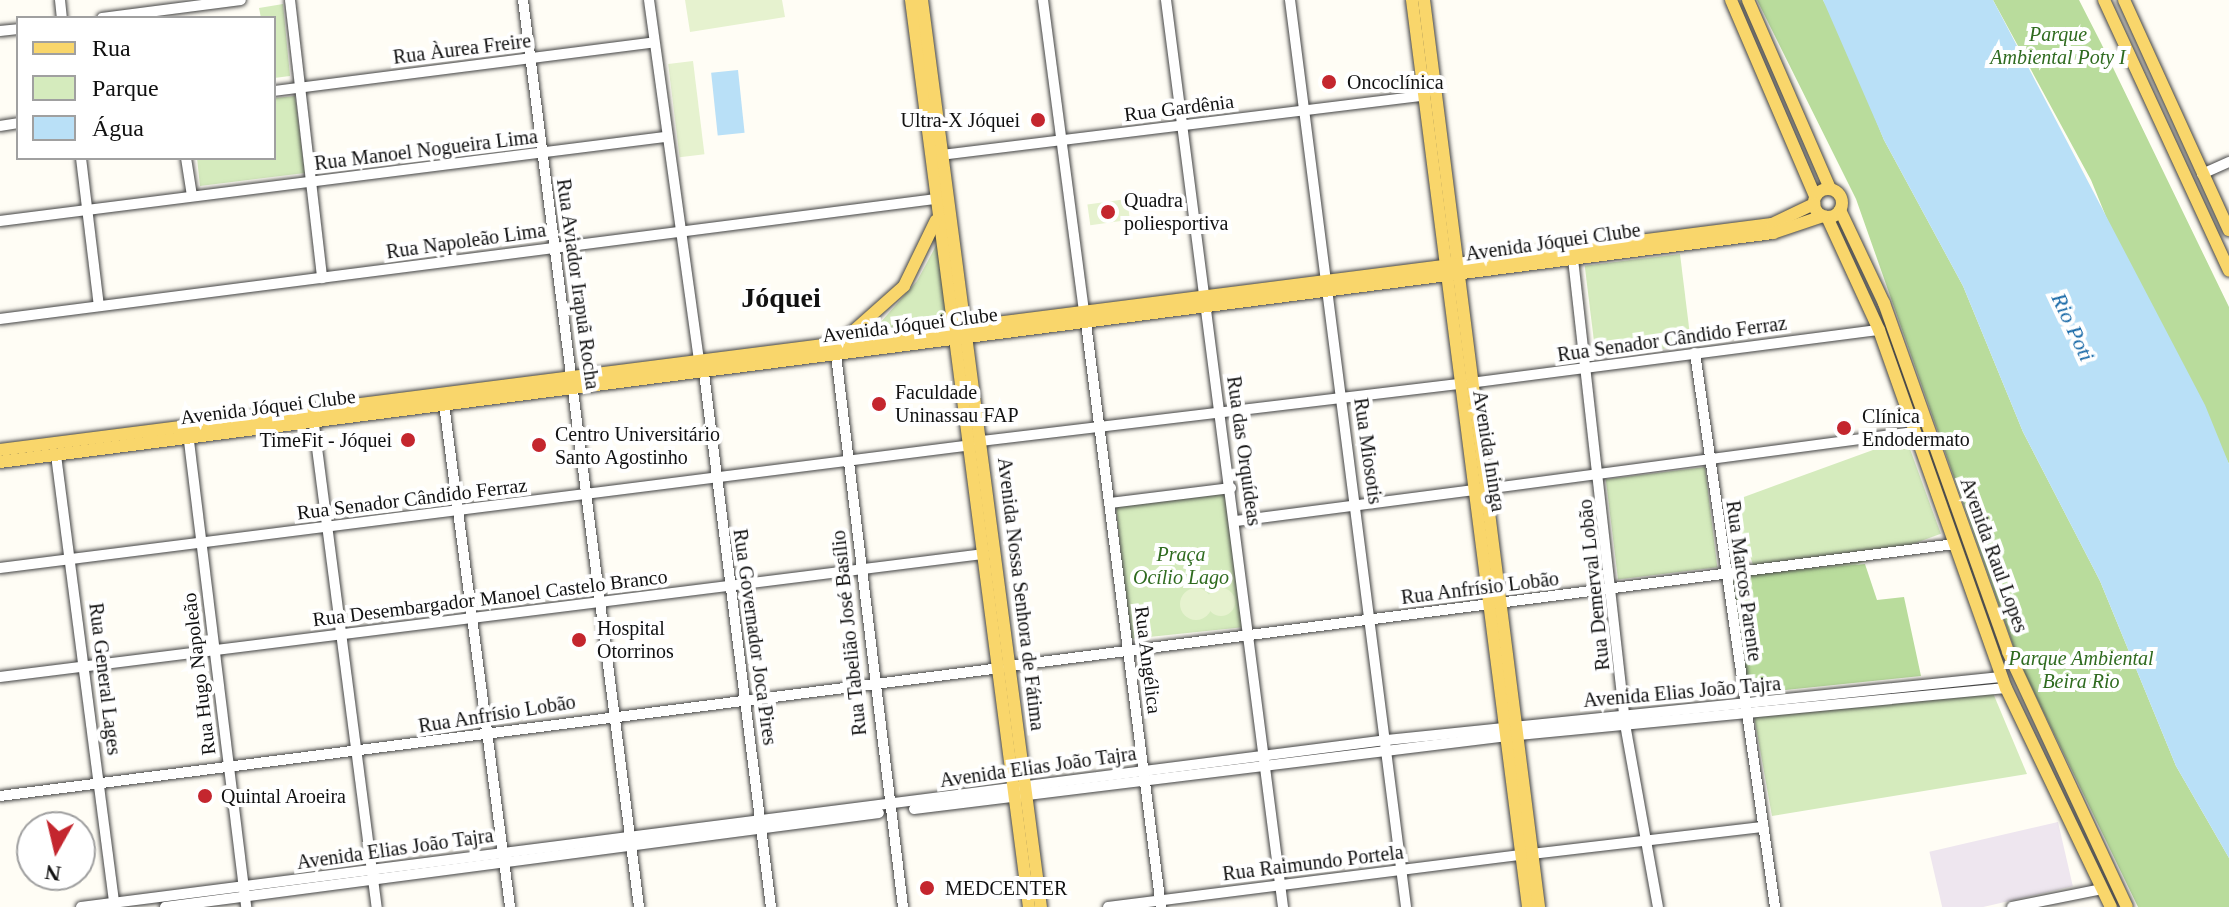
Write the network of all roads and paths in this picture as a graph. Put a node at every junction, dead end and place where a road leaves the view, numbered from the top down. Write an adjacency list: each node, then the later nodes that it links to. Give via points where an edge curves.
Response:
1 (241, 0): 16 (street)
2 (290, 0): 19 (street)
3 (523, 0): 18 (street, Rua Aviador Irapuã Rocha)
4 (649, 0): 17 (street, Rua Governador Joca Pires)
5 (911, 0): 37 (main road, Avenida Nossa Senhora de Fátima)
6 (922, 0): 29 (main road, Avenida Nossa Senhora de Fátima)
7 (1043, 0): 27 (street, Rua Angélica)
8 (1166, 0): 23 (street, Rua das Orquídeas)
9 (1290, 0): 22 (street, Rua Miosotis)
10 (1412, 0): 21 (main road, Avenida Ininga)
11 (1424, 0): 48 (main road, Avenida Ininga)
12 (1731, 0): 38 (main road)
13 (1748, 0): 35 (main road)
14 (2104, 0): 26 (main road)
15 (2124, 0): 24 (main road)
16 (117, 16)
17 (654, 42): 18 (street, Rua Àurea Freire); 25 (street, Rua Governador Joca Pires)
18 (530, 59): 19 (street, Rua Àurea Freire); 28 (street, Rua Aviador Irapuã Rocha)
19 (302, 87): 20 (street, Rua Àurea Freire); 34 (street)
20 (276, 91)
21 (1423, 96): 22 (street, Rua Gardênia); 48 (main road, Avenida Ininga)
22 (1304, 109): 23 (street, Rua Gardênia); 51 (street, Rua Miosotis)
23 (1182, 127): 27 (street, Rua Gardênia); 52 (street, Rua das Orquídeas)
24 (2183, 131): 26 (main road); 33 (main road)
25 (665, 137): 28 (street, Rua Manoel Nogueira Lima); 45 (street, Rua Governador Joca Pires)
26 (2167, 137): 49 (main road)
27 (1060, 140): 29 (street, Rua Gardênia); 54 (street, Rua Angélica)
28 (542, 153): 34 (street, Rua Manoel Nogueira Lima); 46 (street, Rua Aviador Irapuã Rocha)
29 (941, 155): 57 (main road, Avenida Nossa Senhora de Fátima)
30 (81, 160): 39 (street)
31 (186, 160): 36 (street)
32 (2229, 162): 33 (street)
33 (2202, 174): 44 (main road)
34 (313, 183): 36 (street, Rua Manoel Nogueira Lima); 50 (street)
35 (1830, 189): 38 (main road, Avenida Jóquei Clube); 40 (main road, Avenida Raul Lopes, via 1840,197)
36 (192, 196): 39 (street, Rua Manoel Nogueira Lima)
37 (936, 199): 41 (main road, Avenida Nossa Senhora de Fátima); 45 (street, Rua Napoleão Lima)
38 (1815, 200): 42 (main road, Avenida Raul Lopes); 48 (main road, Avenida Jóquei Clube, via 1772,224)
39 (88, 210): 43 (street, Rua Manoel Nogueira Lima); 53 (street)
40 (1840, 210): 42 (main road, Avenida Jóquei Clube); 104 (main road, Avenida Raul Lopes, via 1884,303)
41 (938, 213): 57 (main road, Avenida Nossa Senhora de Fátima); 58 (main road, via 904,286)
42 (1825, 217): 47 (main road, Avenida Jóquei Clube, via 1773,233); 56 (main road, Avenida Raul Lopes)
43 (0, 221)
44 (2229, 230)
45 (678, 233): 46 (street, Rua Napoleão Lima); 60 (street, Rua Governador Joca Pires)
46 (553, 248): 50 (street, Rua Napoleão Lima); 63 (street, Rua Aviador Irapuã Rocha)
47 (1573, 259): 48 (main road, Avenida Jóquei Clube); 61 (street, Rua Demerval Lobão)
48 (1452, 270): 51 (main road, Avenida Jóquei Clube); 62 (main road, Avenida Ininga)
49 (2229, 271)
50 (322, 278): 53 (street, Rua Napoleão Lima)
51 (1328, 286): 52 (main road, Avenida Jóquei Clube); 64 (street, Rua Miosotis)
52 (1204, 304): 54 (main road, Avenida Jóquei Clube); 66 (street, Rua das Orquídeas)
53 (99, 306): 55 (street, Rua Napoleão Lima)
54 (1085, 318): 57 (main road, Avenida Jóquei Clube); 68 (street, Rua Angélica)
55 (0, 319)
56 (1879, 330): 59 (street, Rua Senador Cândido Ferraz); 70 (main road, Avenida Raul Lopes)
57 (962, 333): 58 (main road, Avenida Jóquei Clube); 71 (main road, Avenida Nossa Senhora de Fátima)
58 (838, 349): 60 (main road, Avenida Jóquei Clube); 74 (street, Rua Tabelião José Basílio)
59 (1695, 353): 61 (street, Rua Senador Cândido Ferraz); 75 (street, Rua Marcos Parente)
60 (701, 367): 63 (main road, Avenida Jóquei Clube); 78 (street, Rua Governador Joca Pires)
61 (1588, 369): 62 (street, Rua Senador Cândido Ferraz); 77 (street, Rua Demerval Lobão)
62 (1464, 383): 64 (street, Rua Senador Cândido Ferraz); 80 (main road, Avenida Ininga)
63 (573, 384): 65 (main road, Avenida Jóquei Clube); 67 (main road, Avenida Jóquei Clube); 81 (street, Rua Aviador Irapuã Rocha)
64 (1342, 399): 66 (street, Rua Senador Cândido Ferraz); 83 (street, Rua Miosotis)
65 (444, 404): 67 (main road, Avenida Jóquei Clube); 84 (street)
66 (1220, 412): 68 (street, Rua Senador Cândido Ferraz); 79 (street, Rua das Orquídeas)
67 (313, 417): 69 (main road, Avenida Jóquei Clube); 86 (street)
68 (1101, 428): 71 (street, Rua Senador Cândido Ferraz); 82 (street, Rua Angélica)
69 (187, 432): 72 (main road, Avenida Jóquei Clube); 73 (main road, Avenida Jóquei Clube); 87 (street, Rua Hugo Napoleão)
70 (1911, 432): 75 (street); 88 (main road, Avenida Raul Lopes)
71 (976, 443): 74 (street, Rua Senador Cândido Ferraz); 89 (main road, Avenida Nossa Senhora de Fátima); 107 (main road, Avenida Nossa Senhora de Fátima)
72 (0, 450)
73 (56, 455): 76 (main road, Avenida Jóquei Clube); 90 (street, Rua General Lages)
74 (849, 461): 78 (street, Rua Senador Cândido Ferraz); 92 (street, Rua Tabelião José Basílio)
75 (1709, 461): 77 (street); 93 (street, Rua Marcos Parente)
76 (0, 462)
77 (1602, 474): 80 (street); 95 (street, Rua Demerval Lobão)
78 (716, 478): 81 (street, Rua Senador Cândido Ferraz); 94 (street, Rua Governador Joca Pires)
79 (1231, 488): 82 (street); 85 (street, Rua das Orquídeas)
80 (1481, 490): 83 (street); 97 (main road, Avenida Ininga)
81 (590, 494): 84 (street, Rua Senador Cândido Ferraz); 96 (street, Rua Aviador Irapuã Rocha)
82 (1110, 503): 105 (street, Rua Angélica)
83 (1358, 505): 85 (street); 100 (street, Rua Miosotis)
84 (460, 511): 86 (street, Rua Senador Cândido Ferraz); 99 (street)
85 (1236, 521): 102 (street, Rua das Orquídeas)
86 (329, 528): 87 (street, Rua Senador Cândido Ferraz); 101 (street)
87 (202, 544): 90 (street, Rua Senador Cândido Ferraz); 103 (street, Rua Hugo Napoleão)
88 (1954, 544): 93 (street, Rua Anfrísio Lobão); 98 (main road, Avenida Raul Lopes)
89 (984, 554): 92 (street, Rua Desembargador Manoel Castelo Branco); 107 (main road, Avenida Nossa Senhora de Fátima)
90 (71, 561): 91 (street, Rua Senador Cândido Ferraz); 106 (street, Rua General Lages)
91 (0, 568)
92 (859, 569): 94 (street, Rua Desembargador Manoel Castelo Branco); 110 (street, Rua Tabelião José Basílio)
93 (1726, 573): 95 (street, Rua Anfrísio Lobão); 112 (street, Rua Marcos Parente)
94 (730, 586): 96 (street, Rua Desembargador Manoel Castelo Branco); 111 (street, Rua Governador Joca Pires)
95 (1612, 589): 97 (street, Rua Anfrísio Lobão); 114 (street, Rua Demerval Lobão)
96 (603, 603): 99 (street, Rua Desembargador Manoel Castelo Branco); 113 (street, Rua Aviador Irapuã Rocha)
97 (1495, 605): 100 (street, Rua Anfrísio Lobão); 115 (main road, Avenida Ininga)
98 (1979, 616): 104 (main road, via 1990,618); 109 (main road, Avenida Raul Lopes)
99 (474, 621): 101 (street, Rua Desembargador Manoel Castelo Branco); 116 (street)
100 (1371, 621): 102 (street, Rua Anfrísio Lobão); 117 (street, Rua Miosotis)
101 (345, 635): 103 (street, Rua Desembargador Manoel Castelo Branco); 118 (street)
102 (1251, 636): 105 (street, Rua Anfrísio Lobão); 119 (street, Rua das Orquídeas)
103 (214, 651): 106 (street, Rua Desembargador Manoel Castelo Branco); 120 (street, Rua Hugo Napoleão)
104 (2008, 652): 157 (main road, Avenida Raul Lopes)
105 (1129, 653): 107 (street, Rua Anfrísio Lobão); 121 (street, Rua Angélica)
106 (85, 667): 108 (street, Rua Desembargador Manoel Castelo Branco); 122 (street, Rua General Lages)
107 (1005, 667): 110 (street, Rua Anfrísio Lobão); 123 (main road, Avenida Nossa Senhora de Fátima)
108 (0, 677)
109 (2003, 682): 112 (street, Avenida Elias João Tajra); 135 (main road, Avenida Raul Lopes)
110 (872, 685): 111 (street, Rua Anfrísio Lobão); 125 (street, Rua Tabelião José Basílio)
111 (745, 700): 113 (street, Rua Anfrísio Lobão); 126 (street, Rua Governador Joca Pires)
112 (1743, 709): 114 (street, Avenida Elias João Tajra); 127 (street, Rua Marcos Parente)
113 (614, 715): 116 (street, Rua Anfrísio Lobão); 129 (street, Rua Aviador Irapuã Rocha)
114 (1625, 720): 115 (street, Avenida Elias João Tajra); 128 (street, Rua Demerval Lobão)
115 (1511, 731): 117 (street, Avenida Elias João Tajra); 130 (main road, Avenida Ininga)
116 (487, 734): 118 (street, Rua Anfrísio Lobão); 131 (street)
117 (1387, 745): 119 (street, Avenida Elias João Tajra); 132 (street, Rua Miosotis)
118 (360, 752): 120 (street, Rua Anfrísio Lobão); 133 (street)
119 (1266, 761): 121 (street, Avenida Elias João Tajra); 134 (street, Rua das Orquídeas)
120 (228, 767): 122 (street, Rua Anfrísio Lobão); 136 (street, Rua Hugo Napoleão)
121 (1145, 775): 123 (street, Avenida Elias João Tajra); 137 (street, Rua Angélica)
122 (100, 783): 124 (street, Rua Anfrísio Lobão); 138 (street, Rua General Lages)
123 (1020, 792): 125 (street, Avenida Elias João Tajra); 146 (main road, Avenida Nossa Senhora de Fátima); 147 (main road, Avenida Nossa Senhora de Fátima)
124 (0, 796)
125 (889, 808): 126 (street, Avenida Elias João Tajra); 126 (street, Avenida Elias João Tajra, via 844,822); 145 (street, Rua Tabelião José Basílio)
126 (762, 825): 129 (street, Avenida Elias João Tajra); 144 (street, Rua Governador Joca Pires)
127 (1763, 827): 128 (street, Rua Raimundo Portela); 154 (street, Rua Marcos Parente)
128 (1647, 840): 130 (street, Rua Raimundo Portela); 153 (street, Rua Demerval Lobão)
129 (631, 842): 131 (street, Avenida Elias João Tajra); 143 (street, Rua Aviador Irapuã Rocha)
130 (1527, 855): 132 (street, Rua Raimundo Portela); 151 (main road, Avenida Ininga); 152 (main road, Avenida Ininga)
131 (504, 858): 133 (street, Avenida Elias João Tajra); 142 (street)
132 (1402, 870): 134 (street, Rua Raimundo Portela); 150 (street, Rua Miosotis)
133 (374, 874): 136 (street, Avenida Elias João Tajra); 141 (street)
134 (1280, 885): 137 (street, Rua Raimundo Portela); 149 (street, Rua das Orquídeas)
135 (2102, 889): 155 (street); 156 (main road, Avenida Raul Lopes)
136 (245, 897): 138 (street, Avenida Elias João Tajra); 140 (street, Avenida Elias João Tajra)
137 (1161, 904): 148 (street, Rua Raimundo Portela)
138 (115, 905): 139 (street, Avenida Elias João Tajra)
139 (81, 907)
140 (165, 907)
141 (377, 907)
142 (510, 907)
143 (639, 907)
144 (771, 907)
145 (903, 907)
146 (1029, 907)
147 (1041, 907)
148 (1108, 907)
149 (1283, 907)
150 (1406, 907)
151 (1528, 907)
152 (1539, 907)
153 (1658, 907)
154 (1775, 907)
155 (2012, 907)
156 (2111, 907)
157 (2127, 907)

